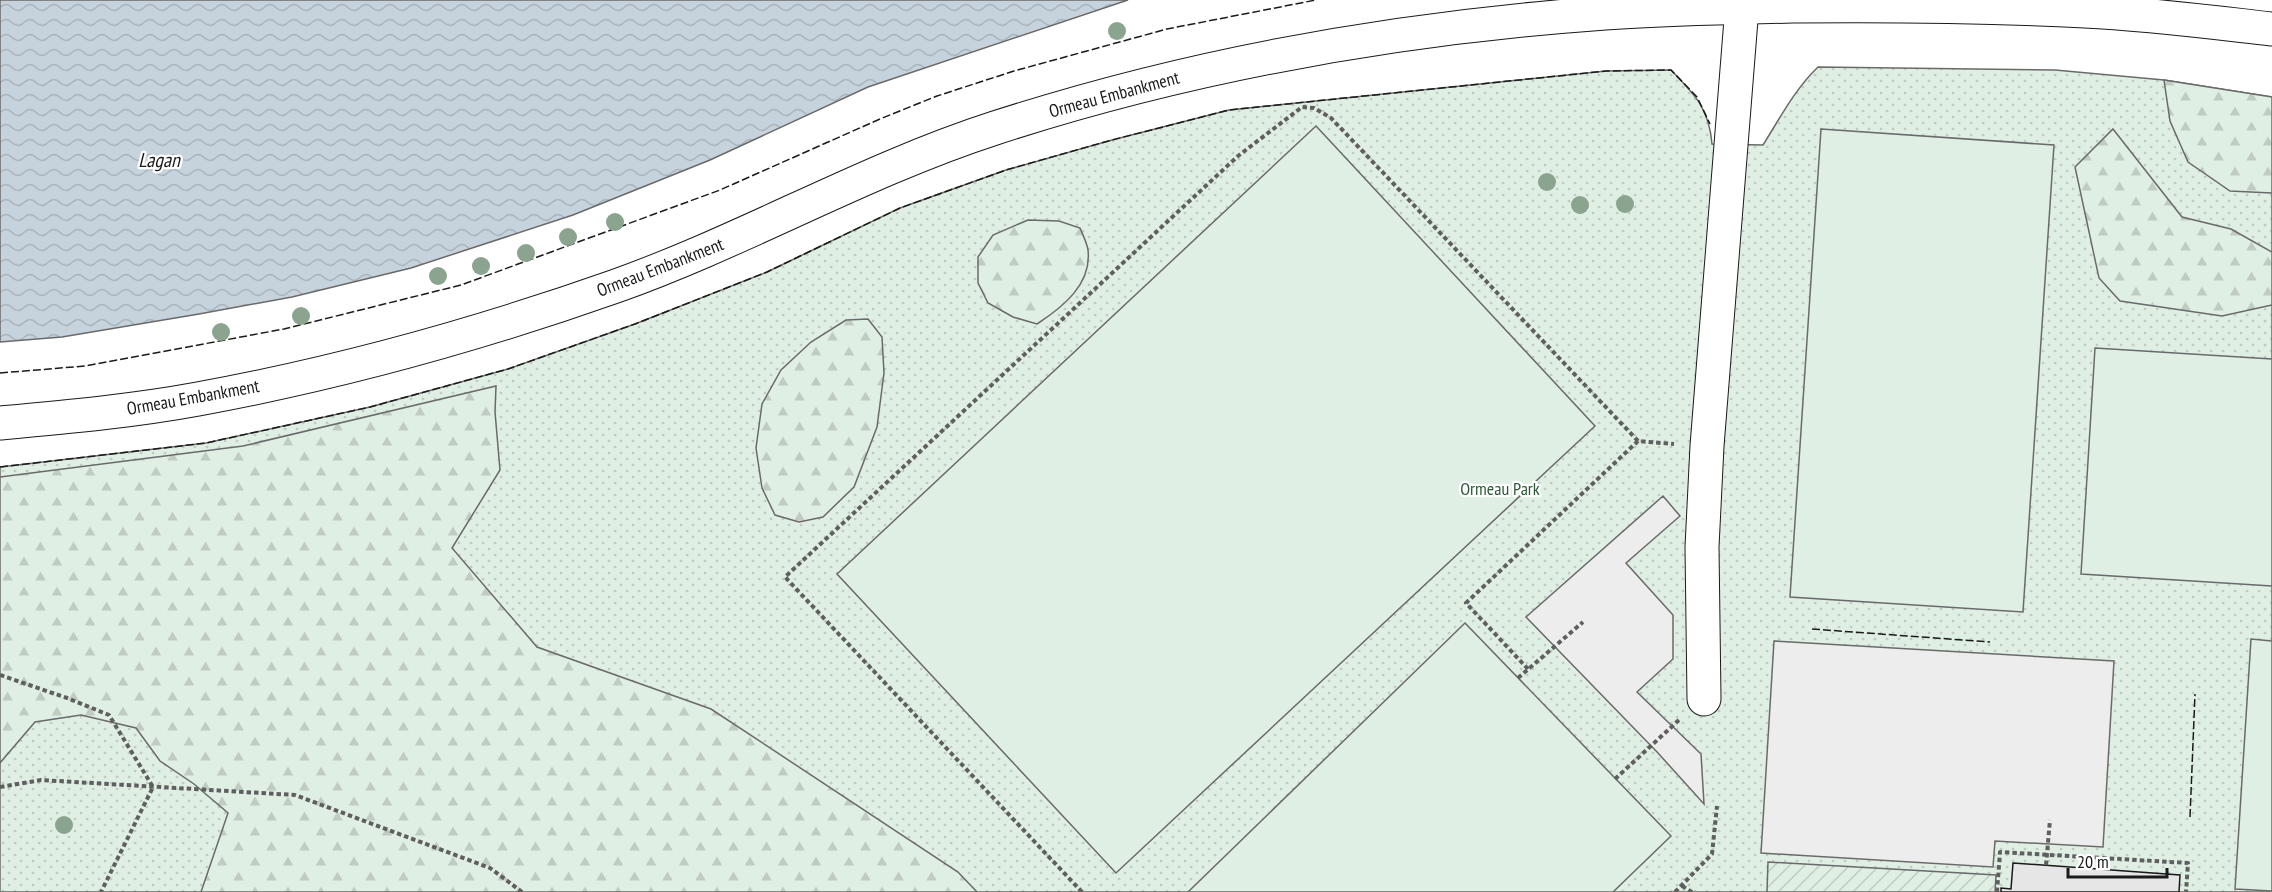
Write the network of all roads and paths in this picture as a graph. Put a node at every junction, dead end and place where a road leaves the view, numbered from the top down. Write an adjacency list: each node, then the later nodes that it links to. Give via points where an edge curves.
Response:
1 (2088, 5): 2 (street, Ormeau Embankment); 3 (street, Ormeau Embankment)
2 (1742, 7): 4 (street, Ormeau Embankment, via 1607,13 1469,27 1220,66 990,130 886,170 620,285 474,332 361,365 194,400); 6 (street)
3 (2272, 29)
4 (0, 423)
5 (1638, 441): 6 (path); 8 (path, via 1466,603); 22 (path, via 1331,118 1314,108 1302,107 1238,156 785,577)
6 (1707, 446): 11 (street)
7 (1583, 622): 8 (path)
8 (1528, 669): 10 (path)
9 (0, 675): 14 (path, via 109,715)
10 (1518, 678)
11 (1693, 708): 12 (path)
12 (1615, 779)
13 (0, 787): 14 (path, via 41,780)
14 (153, 787): 20 (path); 21 (path, via 295,795 490,868)
15 (1717, 806): 19 (path, via 1712,854)
16 (2050, 820): 17 (path)
17 (2047, 855): 18 (path); 25 (path, via 2000,852); 26 (path, via 2188,863)
18 (2046, 865)
19 (1682, 886): 23 (path); 24 (path)
20 (101, 892)
21 (522, 892)
22 (1082, 892)
23 (1675, 892)
24 (1692, 892)
25 (1997, 892)
26 (2186, 892)

